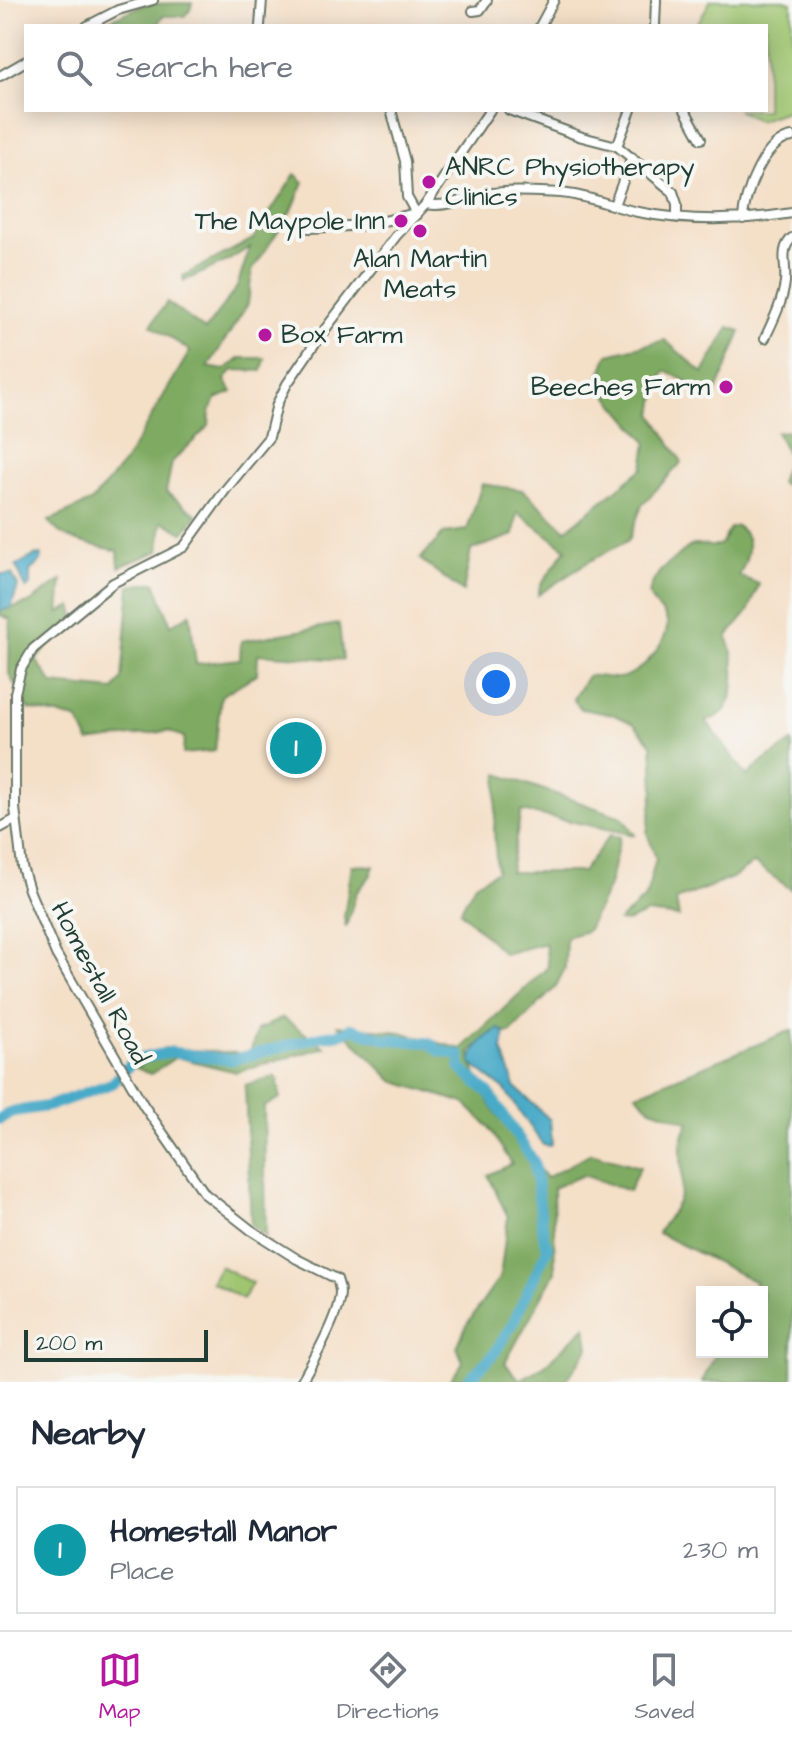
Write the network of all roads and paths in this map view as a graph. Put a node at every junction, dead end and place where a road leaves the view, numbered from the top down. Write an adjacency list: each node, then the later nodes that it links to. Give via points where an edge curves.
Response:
1 (150, 0): 7 (street)
2 (262, 0): 8 (street)
3 (487, 0): 6 (street)
4 (554, 0): 9 (street)
5 (656, 0): 10 (street)
6 (473, 11)
7 (91, 24)
8 (260, 24)
9 (541, 24)
10 (655, 24)
11 (24, 62): 12 (street)
12 (0, 76)
13 (392, 112): 25 (street, via 405,161 407,197)
14 (489, 112): 22 (street, Homestall Road)
15 (514, 112): 20 (street)
16 (630, 112): 20 (street)
17 (686, 112): 19 (street)
18 (792, 137): 27 (street, via 773,145 746,192)
19 (701, 139)
20 (617, 146): 21 (street)
21 (632, 157): 23 (street); 26 (street, via 673,192)
22 (426, 204): 23 (street, via 510,192 562,193); 25 (street, Homestall Road)
23 (614, 205): 26 (street)
24 (792, 213): 27 (street)
25 (416, 214): 28 (street, via 369,225); 31 (street, Homestall Road, via 320,336 287,384 269,437 184,547 113,583 33,649 15,693)
26 (677, 217): 27 (street)
27 (743, 219)
28 (309, 228)
29 (792, 238): 30 (street, via 784,248 783,292)
30 (765, 338)
31 (16, 819): 32 (street); 33 (street, Homestall Road, via 22,867 44,927 127,1077 205,1194 251,1230 337,1279 336,1307)
32 (0, 828)
33 (301, 1382)

